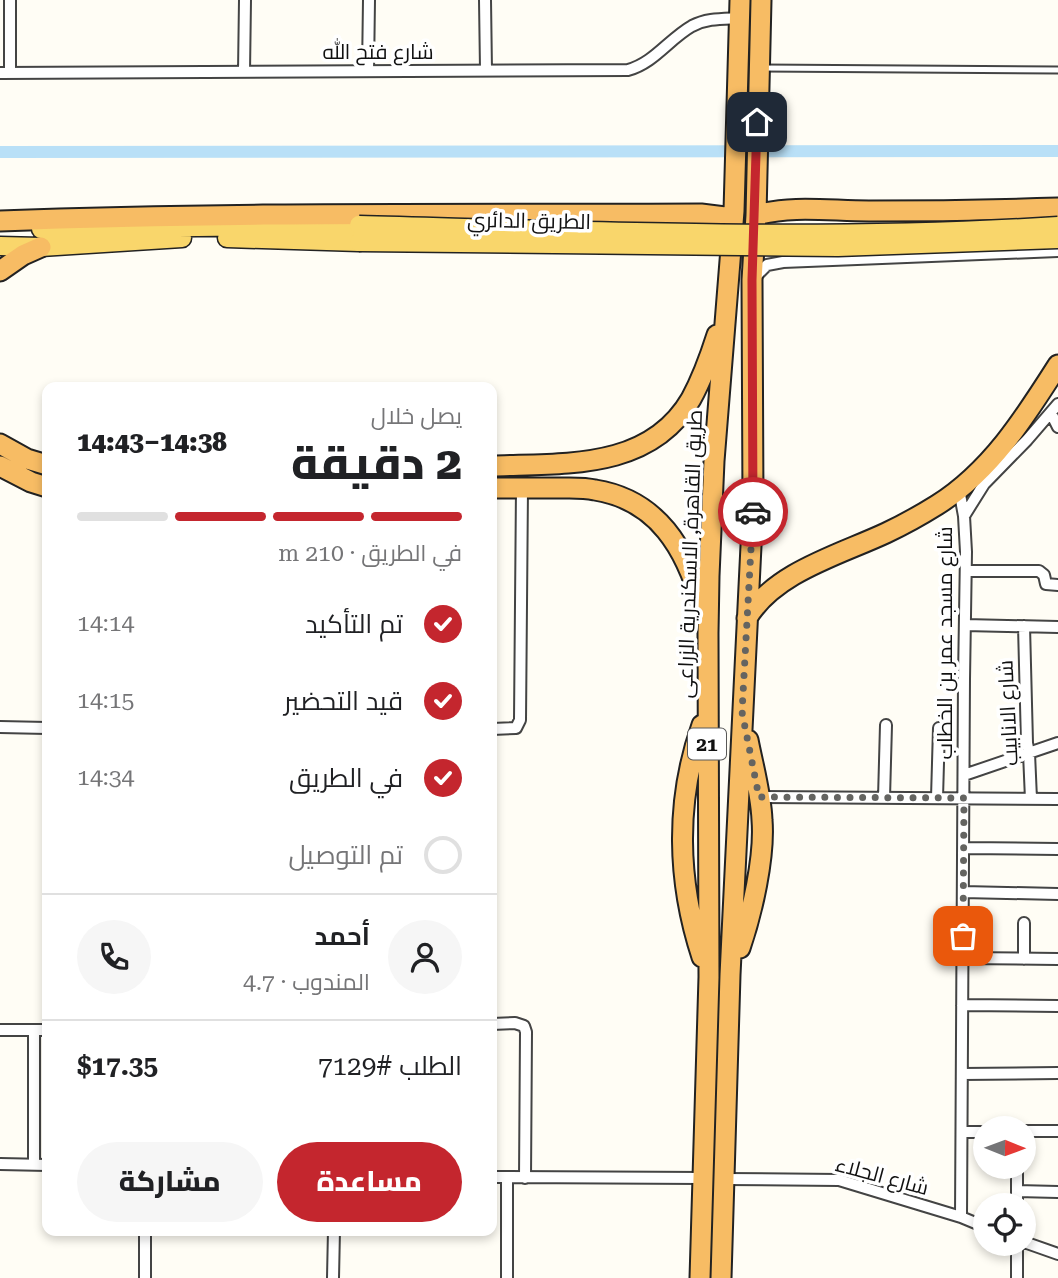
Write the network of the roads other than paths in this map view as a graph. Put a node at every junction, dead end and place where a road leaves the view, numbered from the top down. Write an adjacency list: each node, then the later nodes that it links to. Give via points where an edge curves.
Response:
1 (10, 0): 12 (street)
2 (245, 0): 11 (street)
3 (369, 0): 9 (street)
4 (485, 0): 7 (street)
5 (761, 0): 10 (highway, 21)
6 (740, 9): 7 (street, شارع فتح الله, via 696,24 628,70); 15 (highway, طريق القاهرة, الاسكندرية الزراعى / 21)
7 (486, 70): 9 (street, شارع فتح الله)
8 (1058, 70): 10 (lane)
9 (368, 71): 11 (street, شارع فتح الله)
10 (759, 71): 14 (highway, 21)
11 (244, 72): 12 (street, شارع فتح الله)
12 (5, 73)
13 (1058, 208): 14 (highway, via 817,208)
14 (756, 213): 25 (highway, 21)
15 (734, 214): 16 (highway, via 350,214); 26 (highway, طريق القاهرة, الاسكندرية الزراعى / 21)
16 (0, 221)
17 (1058, 226): 19 (main road, الطريق الدائري, bridge, via 825,235)
18 (0, 229): 19 (main road, الطريق الدائري)
19 (359, 233): 20 (main road, الطريق الدائري, bridge, via 838,247); 22 (main road, الطريق الدائري)
20 (1058, 239)
21 (0, 246): 22 (main road, الطريق الدائري)
22 (41, 247): 24 (highway)
23 (1058, 251): 25 (street, via 783,262 768,265)
24 (0, 271)
25 (752, 280): 42 (highway, 21, via 753,505)
26 (727, 300): 34 (highway, via 690,401 672,424 649,441 596,461); 46 (highway, طريق القاهرة, الاسكندرية الزراعى / 21, via 714,461)
27 (1058, 365): 38 (highway, via 1009,438)
28 (1058, 404): 29 (street)
29 (1051, 413): 30 (street); 39 (street, via 984,484)
30 (1058, 427)
31 (0, 444): 32 (highway)
32 (42, 464)
33 (0, 466): 35 (highway)
34 (497, 466)
35 (42, 485)
36 (497, 488): 37 (highway)
37 (522, 488): 46 (highway, via 594,489 640,506 676,541 697,586); 52 (street, via 520,720 516,728)
38 (959, 489): 39 (street, شارع مسجد عمر بن الخطاب); 42 (highway, via 902,525 823,559 782,583 755,605)
39 (964, 516): 40 (street, شارع مسجد عمر بن الخطاب)
40 (966, 571): 41 (street, via 1039,571 1046,584); 43 (street, شارع مسجد عمر بن الخطاب)
41 (1058, 585)
42 (746, 619): 47 (highway, 21)
43 (965, 625): 44 (street); 55 (street, شارع مسجد عمر بن الخطاب)
44 (1024, 626): 45 (street); 54 (street, شارع الانابيب)
45 (1058, 627)
46 (708, 633): 89 (highway, طريق القاهرة, الاسكندرية الزراعى / 21, via 708,708 688,774 681,842 689,911 709,977)
47 (742, 712): 56 (highway); 70 (highway, 21)
48 (886, 725): 57 (street)
49 (0, 727): 50 (street)
50 (42, 728)
51 (939, 728): 58 (street)
52 (497, 729)
53 (1058, 743): 54 (street)
54 (1029, 753): 55 (street); 60 (street, شارع الانابيب)
55 (964, 775): 59 (street, شارع مسجد عمر بن الخطاب)
56 (759, 797): 57 (street); 70 (highway, via 760,865)
57 (884, 798): 58 (street)
58 (937, 798): 59 (street)
59 (964, 798): 60 (street); 62 (street, شارع مسجد عمر بن الخطاب)
60 (1031, 799): 61 (street)
61 (1058, 799)
62 (964, 848): 63 (street); 64 (street, شارع مسجد عمر بن الخطاب)
63 (1058, 849)
64 (963, 892): 65 (street); 67 (street, شارع مسجد عمر بن الخطاب)
65 (1058, 894)
66 (1024, 923): 68 (street)
67 (962, 958): 68 (street); 71 (street, شارع مسجد عمر بن الخطاب)
68 (1024, 959): 69 (street)
69 (1058, 959)
70 (730, 975): 90 (highway, 21)
71 (962, 1005): 72 (street); 78 (street, شارع مسجد عمر بن الخطاب)
72 (1058, 1006)
73 (497, 1024): 88 (street, via 519,1024 526,1032)
74 (42, 1030): 76 (street)
75 (0, 1031): 76 (street)
76 (34, 1031): 84 (street)
77 (1058, 1073): 78 (street)
78 (962, 1074): 81 (street, شارع مسجد عمر بن الخطاب)
79 (1036, 1131): 80 (street)
80 (1058, 1131)
81 (962, 1132): 82 (street); 94 (street, شارع مسجد عمر بن الخطاب)
82 (973, 1132)
83 (0, 1164): 84 (street)
84 (34, 1165): 85 (street)
85 (42, 1166)
86 (497, 1177): 87 (street)
87 (507, 1178): 88 (street); 103 (street)
88 (525, 1178): 89 (street)
89 (703, 1178): 104 (highway)
90 (724, 1179): 94 (street, شارع الجلاء, via 839,1180); 105 (highway, 21)
91 (1017, 1180): 92 (street)
92 (1017, 1191): 93 (street)
93 (1058, 1192)
94 (961, 1217): 95 (street, شارع الجلاء)
95 (973, 1222)
96 (145, 1236): 101 (street)
97 (334, 1236): 102 (street)
98 (1036, 1246): 99 (street)
99 (1058, 1254)
100 (1017, 1256): 106 (street)
101 (145, 1278)
102 (333, 1278)
103 (507, 1278)
104 (700, 1278)
105 (722, 1278)
106 (1017, 1278)

